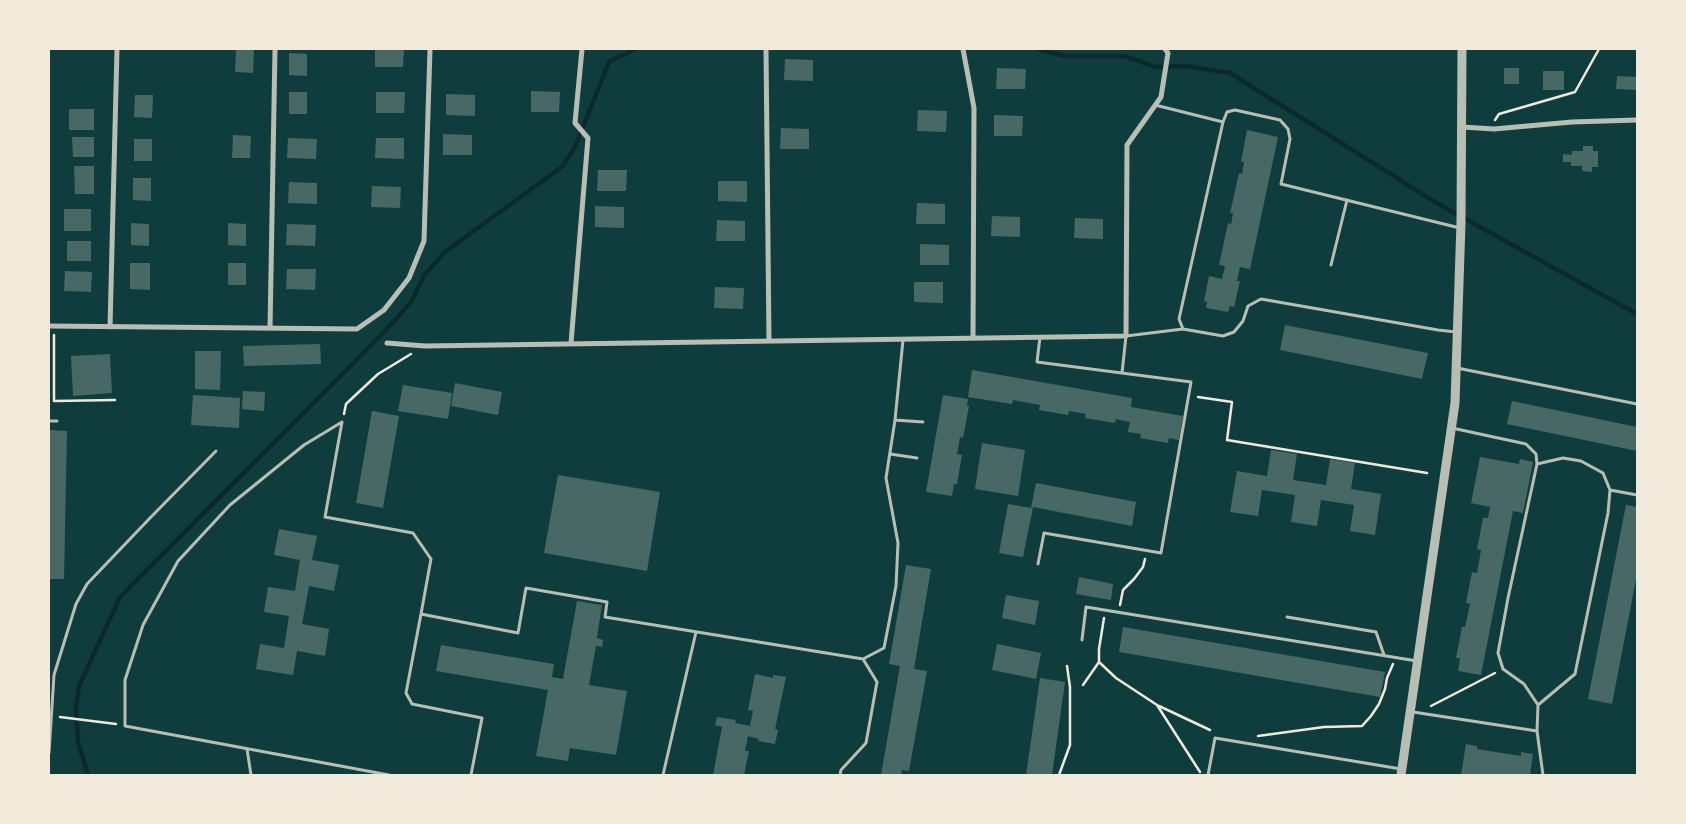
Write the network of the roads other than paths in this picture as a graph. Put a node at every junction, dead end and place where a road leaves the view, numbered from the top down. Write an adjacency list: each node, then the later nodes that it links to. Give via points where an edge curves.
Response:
1 (117, 49): 17 (street)
2 (275, 49): 18 (street)
3 (430, 49): 18 (street, via 424,241 409,278 384,310 357,329)
4 (582, 49): 27 (street, via 575,123 588,138)
5 (766, 49): 25 (street)
6 (963, 49): 23 (street, via 974,108)
7 (1462, 49): 12 (street)
8 (1167, 51): 9 (street, via 1161,97)
9 (1155, 105): 11 (lane); 21 (street, via 1127,145)
10 (1637, 120): 12 (street, via 1494,129)
11 (1224, 122): 13 (lane, via 1227,112 1235,110 1280,120 1288,129 1290,139 1281,184); 19 (lane, via 1180,319)
12 (1462, 127): 14 (street)
13 (1347, 200): 14 (lane); 15 (lane)
14 (1461, 225): 20 (street)
15 (1332, 265)
16 (52, 326): 17 (street)
17 (110, 327): 18 (street)
18 (270, 328)
19 (1183, 329): 20 (lane, via 1223,336 1234,332 1243,322 1248,306 1260,300); 21 (lane)
20 (1458, 332): 28 (street)
21 (1126, 336): 22 (street); 29 (lane)
22 (1040, 337): 23 (street); 29 (lane, via 1037,362)
23 (973, 338): 24 (street)
24 (903, 339): 25 (street); 32 (lane)
25 (769, 341): 27 (street)
26 (387, 343): 27 (street, via 425,346)
27 (571, 344)
28 (1457, 368): 30 (lane); 35 (street)
29 (1122, 373): 42 (lane, via 1191,382 1160,553 1044,533)
30 (1637, 404)
31 (49, 420): 33 (lane)
32 (895, 420): 34 (lane); 37 (lane)
33 (57, 421)
34 (923, 422)
35 (1451, 428): 39 (lane, via 1526,444 1536,454); 49 (street)
36 (216, 452): 54 (lane, via 88,584 76,604 54,674)
37 (890, 454): 38 (lane); 48 (lane, via 886,478 898,543 896,586 884,648)
38 (917, 458)
39 (1537, 464): 40 (lane, via 1563,458 1581,461 1603,473); 50 (lane, via 1498,653 1503,669 1524,684)
40 (1610, 490): 41 (lane); 50 (lane, via 1608,514 1575,674)
41 (1637, 495)
42 (1038, 564)
43 (421, 614): 45 (lane, via 518,633 526,588 607,602 605,617); 53 (lane, via 431,559 413,532 325,517 342,422 304,445 230,505 178,561 143,625 125,680 125,726); 58 (lane, via 406,693 412,704 482,718)
44 (1287, 617): 47 (lane, via 1376,632)
45 (696, 632): 48 (lane); 59 (lane)
46 (1082, 640): 47 (lane, via 1086,607)
47 (1385, 656): 49 (lane)
48 (863, 659): 60 (lane, via 877,682 866,743)
49 (1418, 661): 51 (street)
50 (1538, 705): 52 (lane)
51 (1415, 712): 52 (lane); 55 (street)
52 (1536, 731): 62 (lane)
53 (247, 749): 56 (lane); 57 (lane)
54 (49, 753)
55 (1401, 772): 61 (lane, via 1215,738)
56 (251, 775)
57 (390, 775)
58 (472, 775)
59 (664, 775)
60 (840, 775)
61 (1208, 775)
62 (1543, 775)

